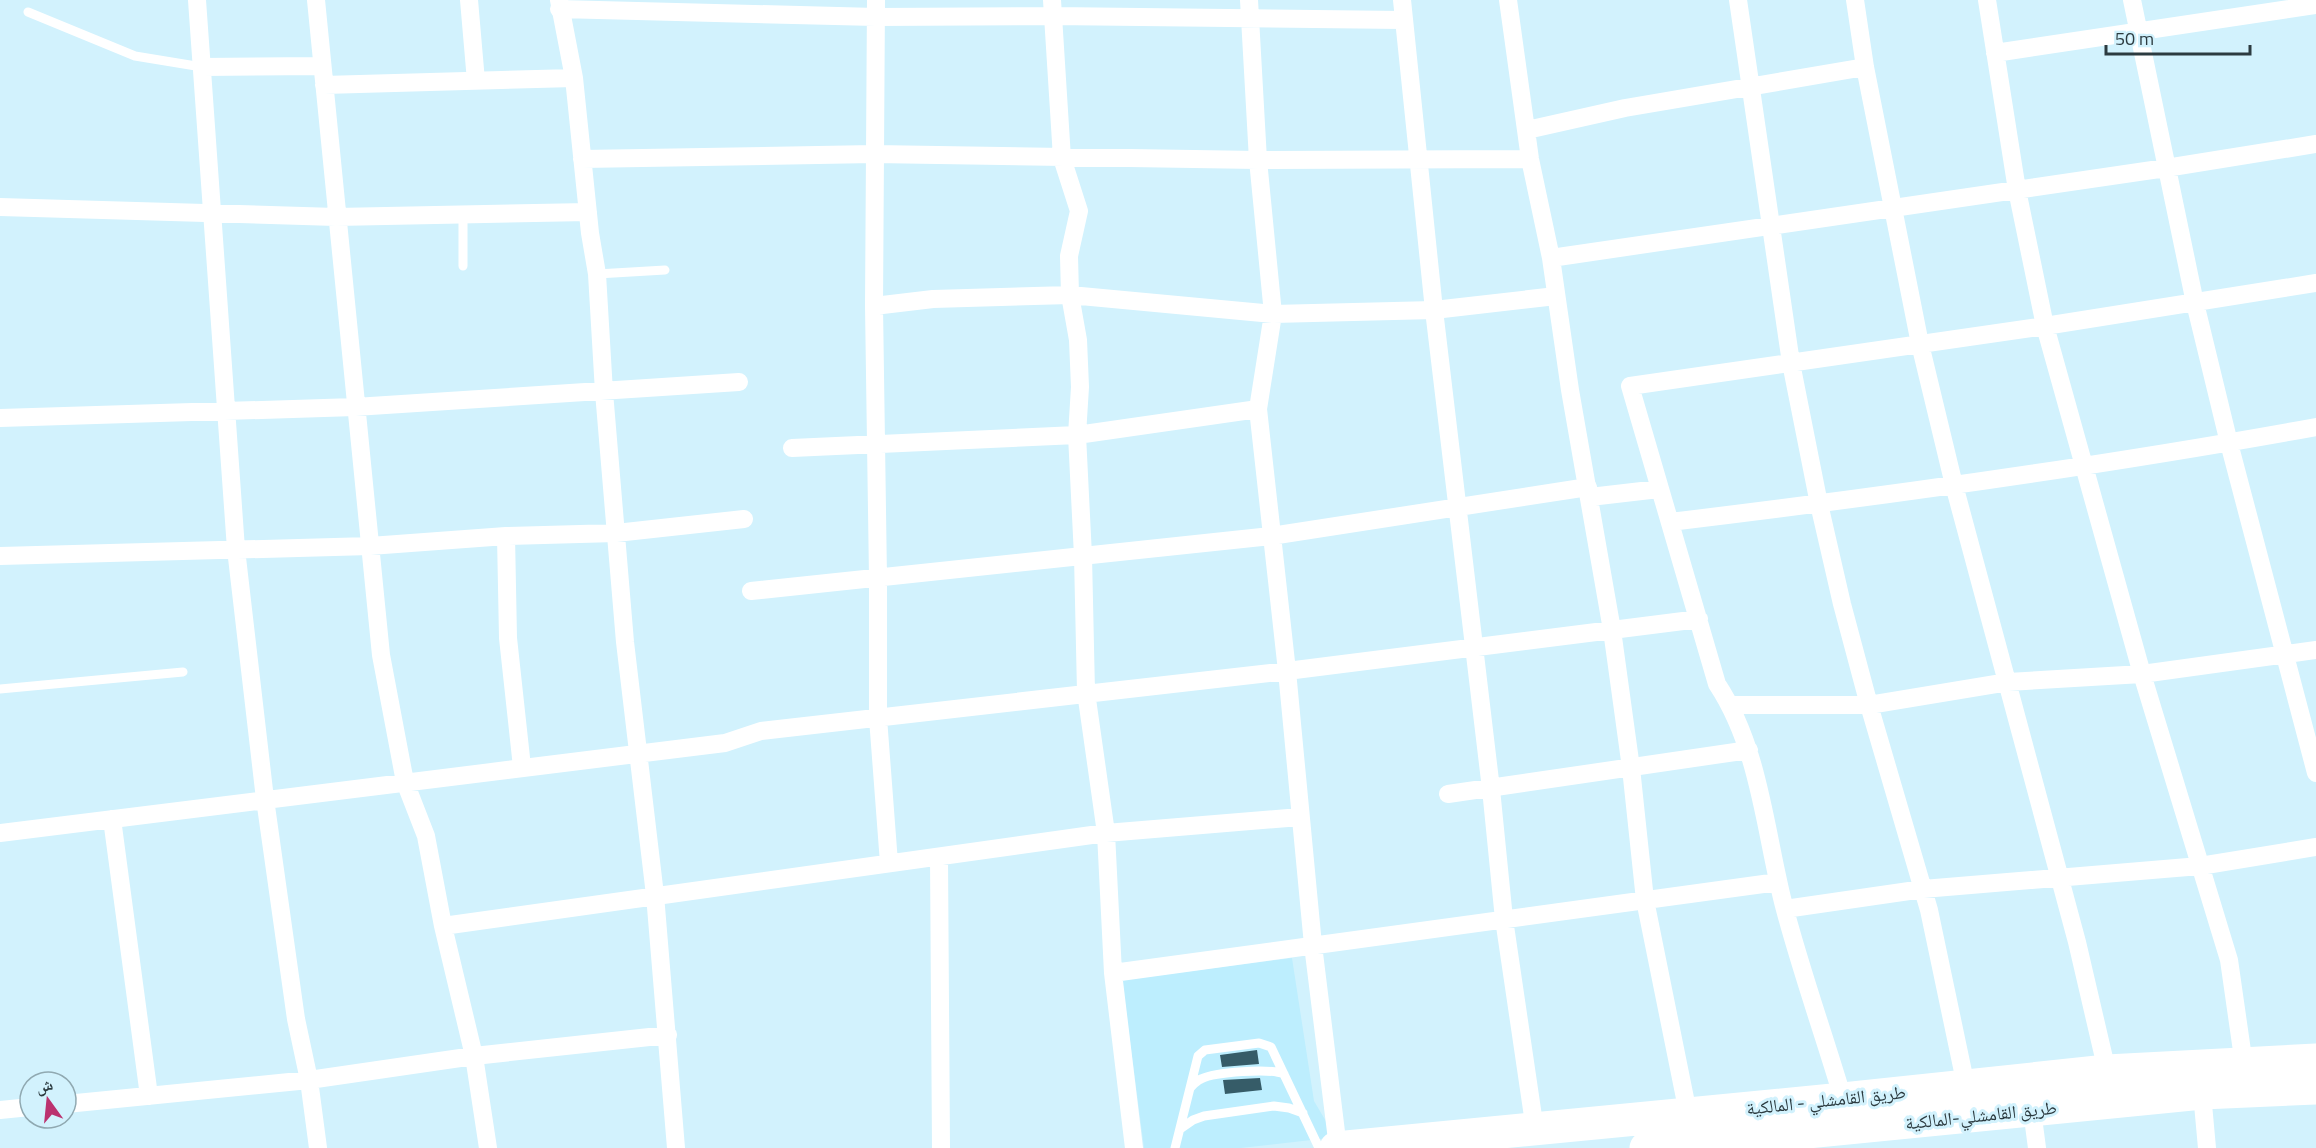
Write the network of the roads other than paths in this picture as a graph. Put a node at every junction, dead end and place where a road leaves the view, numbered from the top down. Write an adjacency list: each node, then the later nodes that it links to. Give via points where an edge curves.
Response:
1 (197, 0): 21 (street)
2 (316, 0): 19 (street)
3 (469, 0): 23 (street)
4 (1402, 0): 16 (street)
5 (1508, 0): 26 (street)
6 (1738, 0): 25 (street)
7 (1855, 0): 20 (street)
8 (1987, 0): 18 (street)
9 (2132, 0): 17 (street)
10 (559, 5): 13 (street); 22 (street)
11 (2316, 5): 17 (street)
12 (1052, 8): 13 (street); 14 (street); 29 (street)
13 (876, 9): 28 (street)
14 (1250, 9): 16 (street); 32 (street)
15 (28, 12): 21 (lane, via 135,56)
16 (1403, 20): 33 (street)
17 (2138, 31): 18 (street); 34 (street)
18 (1995, 52): 35 (street)
19 (322, 66): 21 (street); 24 (street)
20 (1865, 67): 25 (street); 37 (street)
21 (202, 68): 39 (street)
22 (574, 78): 23 (street); 30 (street)
23 (476, 81): 24 (street)
24 (324, 85): 41 (street)
25 (1751, 86): 26 (street); 42 (street)
26 (1527, 130): 31 (street)
27 (2316, 144): 34 (street)
28 (874, 154): 29 (street); 30 (street); 51 (street)
29 (1062, 158): 32 (street); 48 (street, via 1079,211 1070,256)
30 (582, 159): 38 (street)
31 (1530, 159): 33 (street); 43 (street)
32 (1258, 160): 33 (street); 53 (street)
33 (1418, 160): 52 (street)
34 (2166, 168): 35 (street); 50 (street)
35 (2017, 190): 37 (street); 54 (street)
36 (0, 207): 39 (street)
37 (1893, 207): 42 (street); 55 (street)
38 (588, 213): 40 (street); 46 (street)
39 (212, 214): 41 (street); 61 (street)
40 (463, 214): 41 (street); 44 (lane)
41 (336, 217): 59 (street)
42 (1770, 226): 43 (street); 56 (street)
43 (1551, 258): 49 (street)
44 (463, 266)
45 (665, 270): 46 (lane)
46 (597, 274): 58 (street)
47 (2316, 283): 50 (street)
48 (1070, 295): 51 (street, via 933,299); 53 (street); 64 (street, via 1080,387)
49 (1556, 296): 52 (street); 71 (street)
50 (2195, 303): 54 (street); 65 (street)
51 (873, 306): 66 (street)
52 (1434, 310): 53 (street); 73 (street)
53 (1273, 314): 60 (street)
54 (2045, 326): 55 (street); 68 (street)
55 (1920, 344): 56 (street); 69 (street)
56 (1791, 363): 70 (street, via 1630,386); 72 (street)
57 (740, 382): 58 (street)
58 (604, 392): 59 (street); 76 (street)
59 (355, 407): 61 (street); 79 (street)
60 (1258, 409): 64 (street); 78 (street)
61 (226, 411): 62 (street); 80 (street)
62 (0, 418)
63 (2316, 427): 65 (street)
64 (1077, 435): 66 (street); 82 (street)
65 (2229, 443): 68 (street); 89 (street)
66 (877, 444): 67 (street); 83 (street)
67 (792, 448)
68 (2086, 467): 69 (street); 92 (street)
69 (1954, 485): 72 (street); 93 (street)
70 (1659, 489): 71 (street); 75 (street)
71 (1589, 492): 73 (street); 86 (street)
72 (1819, 504): 75 (street); 97 (street)
73 (1456, 507): 78 (street); 87 (street)
74 (744, 519): 76 (street)
75 (1670, 522): 85 (street)
76 (616, 533): 77 (street); 100 (street)
77 (506, 536): 79 (street); 101 (street, via 508,638)
78 (1272, 536): 82 (street); 90 (street)
79 (370, 546): 80 (street); 104 (street, via 381,655)
80 (236, 549): 81 (street); 107 (street)
81 (0, 556)
82 (1083, 556): 83 (street); 95 (street)
83 (878, 578): 84 (street); 98 (street)
84 (751, 591)
85 (1699, 619): 86 (street); 96 (street, via 1717,684)
86 (1612, 630): 87 (street); 102 (street)
87 (1473, 648): 90 (street); 105 (street)
88 (2316, 650): 89 (street)
89 (2285, 653): 92 (street); 103 (street)
90 (1287, 671): 95 (street); 108 (street)
91 (183, 672): 94 (lane)
92 (2142, 674): 93 (street); 115 (street)
93 (2008, 682): 97 (street); 116 (street)
94 (0, 689)
95 (1086, 692): 98 (street); 111 (street)
96 (1731, 705): 97 (street); 99 (street)
97 (1869, 705): 118 (street)
98 (878, 718): 100 (street, via 761,731 724,743); 114 (street)
99 (1749, 750): 102 (street); 117 (street)
100 (638, 752): 101 (street); 119 (street)
101 (522, 767): 104 (street)
102 (1630, 768): 105 (street); 120 (street)
103 (2316, 773)
104 (405, 782): 107 (street); 123 (street, via 426,836)
105 (1491, 789): 106 (street); 122 (street)
106 (1448, 794)
107 (265, 799): 109 (street); 132 (street, via 296,1019)
108 (1300, 817): 111 (street); 124 (street)
109 (112, 819): 110 (street); 137 (street)
110 (0, 833)
111 (1106, 833): 113 (street); 125 (street)
112 (2316, 847): 115 (street)
113 (939, 858): 114 (street); 151 (street)
114 (890, 863): 119 (street)
115 (2200, 866): 116 (street); 129 (street, via 2229,960)
116 (2059, 876): 118 (street); 130 (street)
117 (1778, 882): 120 (street); 121 (street)
118 (1923, 889): 121 (street); 133 (street)
119 (656, 895): 123 (street); 126 (street)
120 (1645, 900): 122 (street); 143 (street)
121 (1785, 909): 144 (street)
122 (1504, 919): 124 (street); 146 (street)
123 (443, 926): 127 (street)
124 (1313, 945): 125 (street); 147 (street)
125 (1113, 973): 152 (street)
126 (668, 1035): 127 (street); 150 (street)
127 (474, 1056): 132 (street); 149 (street)
128 (2316, 1060): 129 (highway, طريق القامشلي - المالكية)
129 (2244, 1065): 130 (highway, طريق القامشلي - المالكية)
130 (2107, 1071): 133 (highway, طريق القامشلي - المالكية)
131 (1284, 1074): 135 (lane, via 1263,1070 1209,1077 1198,1080); 135 (lane, via 1271,1047 1263,1043 1210,1050 1198,1056); 142 (lane)
132 (309, 1080): 137 (street); 148 (street)
133 (1966, 1086): 144 (highway, طريق القامشلي - المالكية)
134 (2316, 1088): 136 (highway, طريق القامشلي-المالكية)
135 (1190, 1089): 145 (lane)
136 (2202, 1093): 141 (highway, طريق القامشلي-المالكية); 157 (street)
137 (150, 1096): 138 (street)
138 (78, 1103)
139 (18, 1108): 140 (street)
140 (0, 1110)
141 (2032, 1110): 144 (highway, طريق القامشلي-المالكية); 156 (street)
142 (1303, 1113): 145 (lane, via 1282,1107 1239,1111 1204,1116); 154 (lane)
143 (1688, 1113): 144 (highway, طريق القامشلي - المالكية); 146 (highway, طريق القامشلي - المالكية)
144 (1844, 1125): 155 (highway, طريق القامشلي-المالكية)
145 (1180, 1129): 153 (lane)
146 (1535, 1130): 147 (highway, طريق القامشلي - المالكية)
147 (1347, 1147)
148 (318, 1148)
149 (488, 1148)
150 (676, 1148)
151 (941, 1148)
152 (1134, 1148)
153 (1175, 1148)
154 (1319, 1148)
155 (1646, 1148)
156 (2037, 1148)
157 (2207, 1148)

